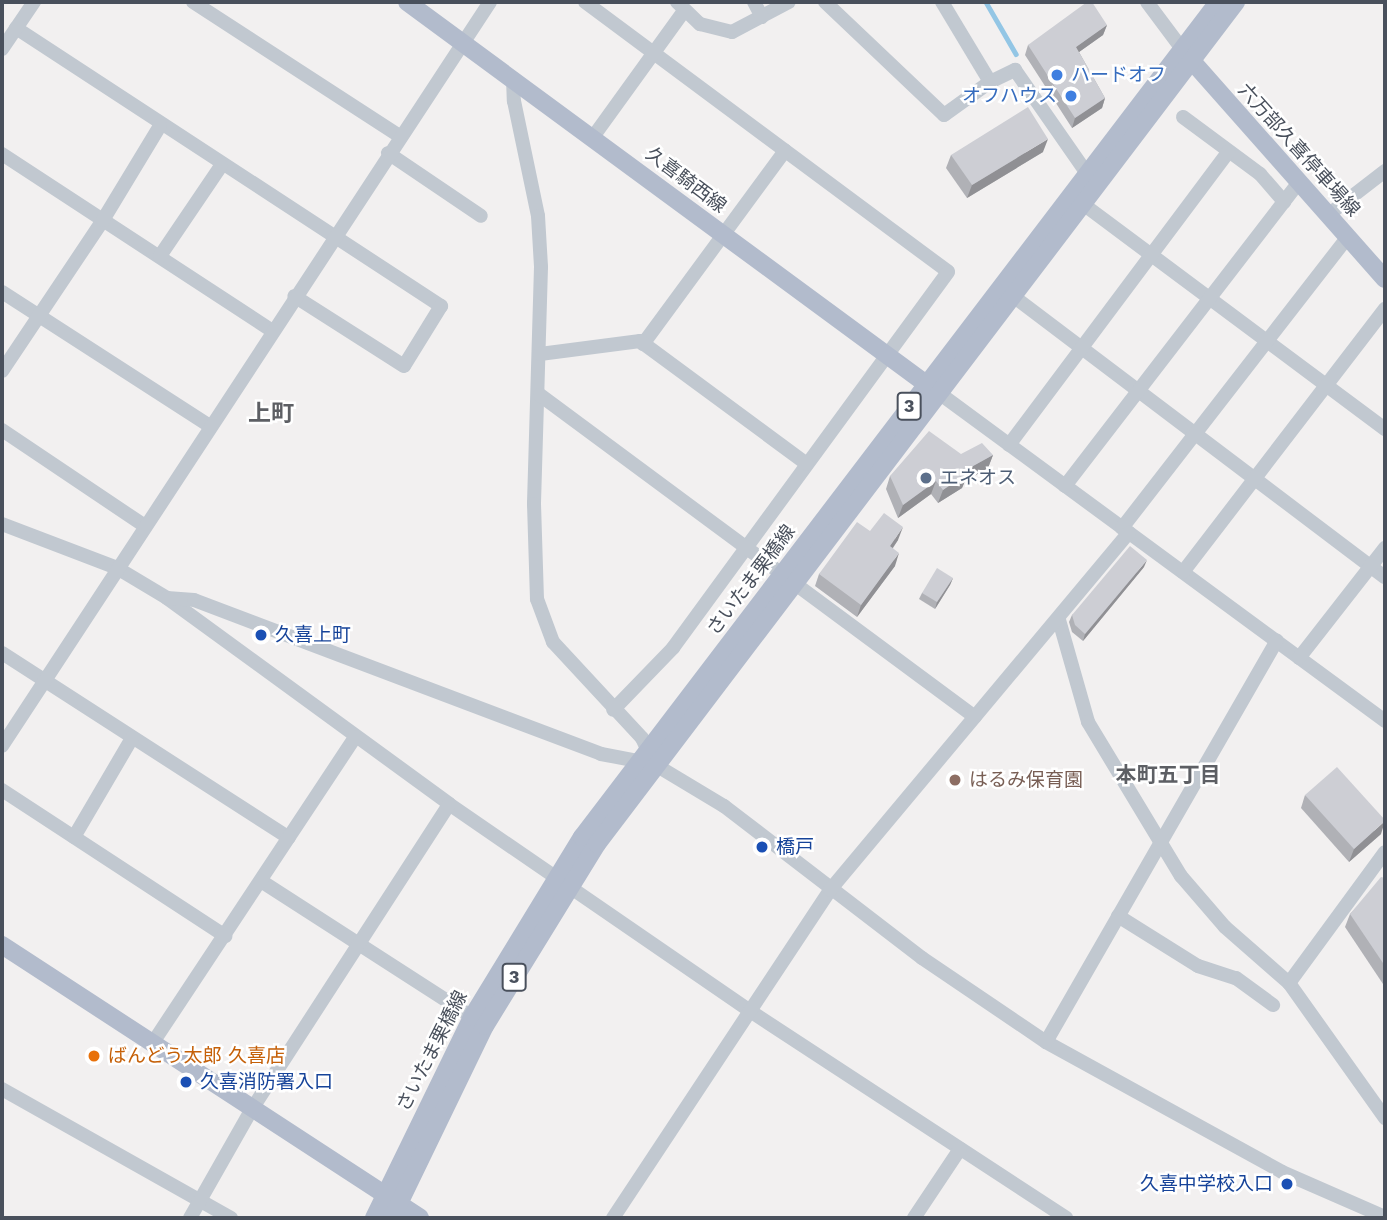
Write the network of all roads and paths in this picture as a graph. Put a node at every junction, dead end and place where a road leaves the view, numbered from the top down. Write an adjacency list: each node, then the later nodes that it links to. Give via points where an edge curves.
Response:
1 (34, 2): 15 (street)
2 (193, 2): 24 (street)
3 (407, 2): 16 (main road, 久喜騎西線)
4 (490, 2): 16 (street)
5 (585, 2): 18 (street)
6 (754, 2): 14 (street)
7 (789, 2): 14 (street)
8 (825, 2): 21 (street, via 944,116)
9 (942, 2): 21 (street)
10 (1147, 2): 19 (street)
11 (1218, 2): 19 (main road, さいたま栗橋線 / 3)
12 (1236, 2): 19 (main road, さいたま栗橋線 / 3)
13 (681, 6): 14 (street, via 708,29 732,32); 18 (street)
14 (762, 17)
15 (16, 28): 17 (street); 23 (street)
16 (461, 41): 20 (main road, 久喜騎西線); 24 (street)
17 (2, 49)
18 (655, 54): 25 (street); 26 (street)
19 (1187, 55): 31 (main road, さいたま栗橋線 / 3); 33 (main road, 六万部久喜停車場線); 35 (main road, さいたま栗橋線 / 3)
20 (513, 78): 25 (main road, 久喜騎西線); 55 (street, via 538,216)
21 (990, 82): 31 (street, via 1015,70)
22 (1183, 117): 27 (street)
23 (160, 126): 30 (street); 38 (street)
24 (399, 136): 28 (street)
25 (593, 137): 39 (main road, 久喜騎西線)
26 (785, 150): 39 (street); 56 (street, via 948,272)
27 (1228, 152): 34 (street, via 1260,174); 42 (street)
28 (388, 153): 37 (street); 40 (street)
29 (2, 154): 38 (street)
30 (221, 166): 40 (street); 43 (street)
31 (1086, 172): 35 (street); 59 (main road, さいたま栗橋線 / 3)
32 (1385, 172): 36 (street)
33 (1299, 182): 34 (street); 36 (main road, 六万部久喜停車場線)
34 (1284, 202): 48 (street)
35 (1083, 204): 42 (street); 47 (main road, さいたま栗橋線 / 3)
36 (1328, 215): 41 (main road, 六万部久喜停車場線)
37 (481, 216)
38 (103, 220): 43 (street); 50 (street)
39 (724, 234): 53 (street); 56 (main road, 久喜騎西線)
40 (333, 236): 46 (street); 46 (street, via 441,306 404,366)
41 (1348, 237): 44 (main road, 六万部久喜停車場線); 52 (street)
42 (1152, 254): 48 (street); 54 (street)
43 (160, 256): 51 (street)
44 (1385, 279)
45 (2, 292): 50 (street)
46 (294, 296): 51 (street)
47 (1013, 296): 54 (street); 59 (main road, さいたま栗橋線 / 3)
48 (1210, 298): 52 (street); 60 (street)
49 (1385, 309): 58 (street)
50 (39, 314): 57 (street); 62 (street)
51 (272, 331): 62 (street)
52 (1268, 340): 58 (street); 65 (street)
53 (643, 344): 55 (street); 67 (street)
54 (1079, 346): 60 (street); 66 (street)
55 (540, 354): 61 (street)
56 (885, 354): 59 (main road, 久喜騎西線); 67 (street)
57 (2, 371)
58 (1327, 385): 63 (street); 68 (street)
59 (932, 389): 66 (street); 79 (main road, さいたま栗橋線 / 3)
60 (1139, 391): 65 (street); 69 (street)
61 (540, 395): 73 (street); 86 (street, via 534,504 537,599 553,642)
62 (210, 426): 71 (street)
63 (1385, 429)
64 (2, 430): 71 (street)
65 (1195, 433): 68 (street); 72 (street)
66 (1009, 445): 69 (street)
67 (807, 464): 73 (street)
68 (1255, 478): 75 (street); 77 (street)
69 (1065, 486): 72 (street)
70 (2, 524): 76 (street)
71 (145, 526): 76 (street)
72 (1125, 530): 77 (street); 81 (street)
73 (743, 546): 79 (street); 86 (street, via 673,648)
74 (1385, 548): 75 (street)
75 (1371, 566): 78 (street); 84 (street)
76 (117, 568): 80 (street); 85 (street)
77 (1183, 572): 82 (street)
78 (1385, 577)
79 (788, 580): 87 (street); 92 (main road, さいたま栗橋線 / 3)
80 (167, 598): 90 (street); 92 (street, via 194,600 589,750)
81 (1059, 620): 87 (street); 97 (street, via 1088,722)
82 (1276, 642): 84 (street); 97 (street)
83 (2, 653): 85 (street)
84 (1299, 658): 88 (street)
85 (44, 681): 89 (street); 91 (street)
86 (613, 710): 92 (street, via 642,738)
87 (975, 717): 101 (street)
88 (1385, 721)
89 (132, 737): 95 (street); 96 (street)
90 (355, 737): 94 (street); 96 (street)
91 (2, 746)
92 (647, 760): 100 (main road, さいたま栗橋線 / 3); 101 (street, via 724,806)
93 (2, 790): 95 (street)
94 (449, 804): 100 (street); 104 (street)
95 (74, 837): 103 (street)
96 (289, 838): 99 (street)
97 (1161, 842): 102 (street); 106 (street, via 1181,876 1224,927)
98 (1385, 852): 106 (street)
99 (261, 881): 103 (street); 104 (street)
100 (563, 881): 108 (street); 109 (main road, さいたま栗橋線 / 3); 118 (main road, さいたま栗橋線 / 3)
101 (831, 890): 108 (street); 110 (street, via 982,1002)
102 (1118, 916): 107 (street, via 1198,966 1236,978); 110 (street)
103 (225, 936): 111 (street)
104 (359, 944): 109 (street); 114 (street)
105 (2, 945): 111 (main road)
106 (1289, 982): 113 (street)
107 (1273, 1005)
108 (750, 1011): 116 (street); 125 (street)
109 (471, 1017): 118 (main road, さいたま栗橋線 / 3)
110 (1046, 1042): 120 (street, via 1282,1172)
111 (152, 1044): 114 (main road)
112 (2, 1089): 117 (street)
113 (1381, 1099): 115 (street)
114 (252, 1109): 117 (street); 118 (main road)
115 (1385, 1118)
116 (960, 1149): 119 (street); 126 (street)
117 (199, 1201): 121 (street); 122 (street)
118 (391, 1205): 123 (main road, さいたま栗橋線 / 3); 124 (main road)
119 (1062, 1217)
120 (1383, 1217)
121 (190, 1218)
122 (231, 1218)
123 (374, 1218)
124 (420, 1218)
125 (613, 1218)
126 (914, 1218)

